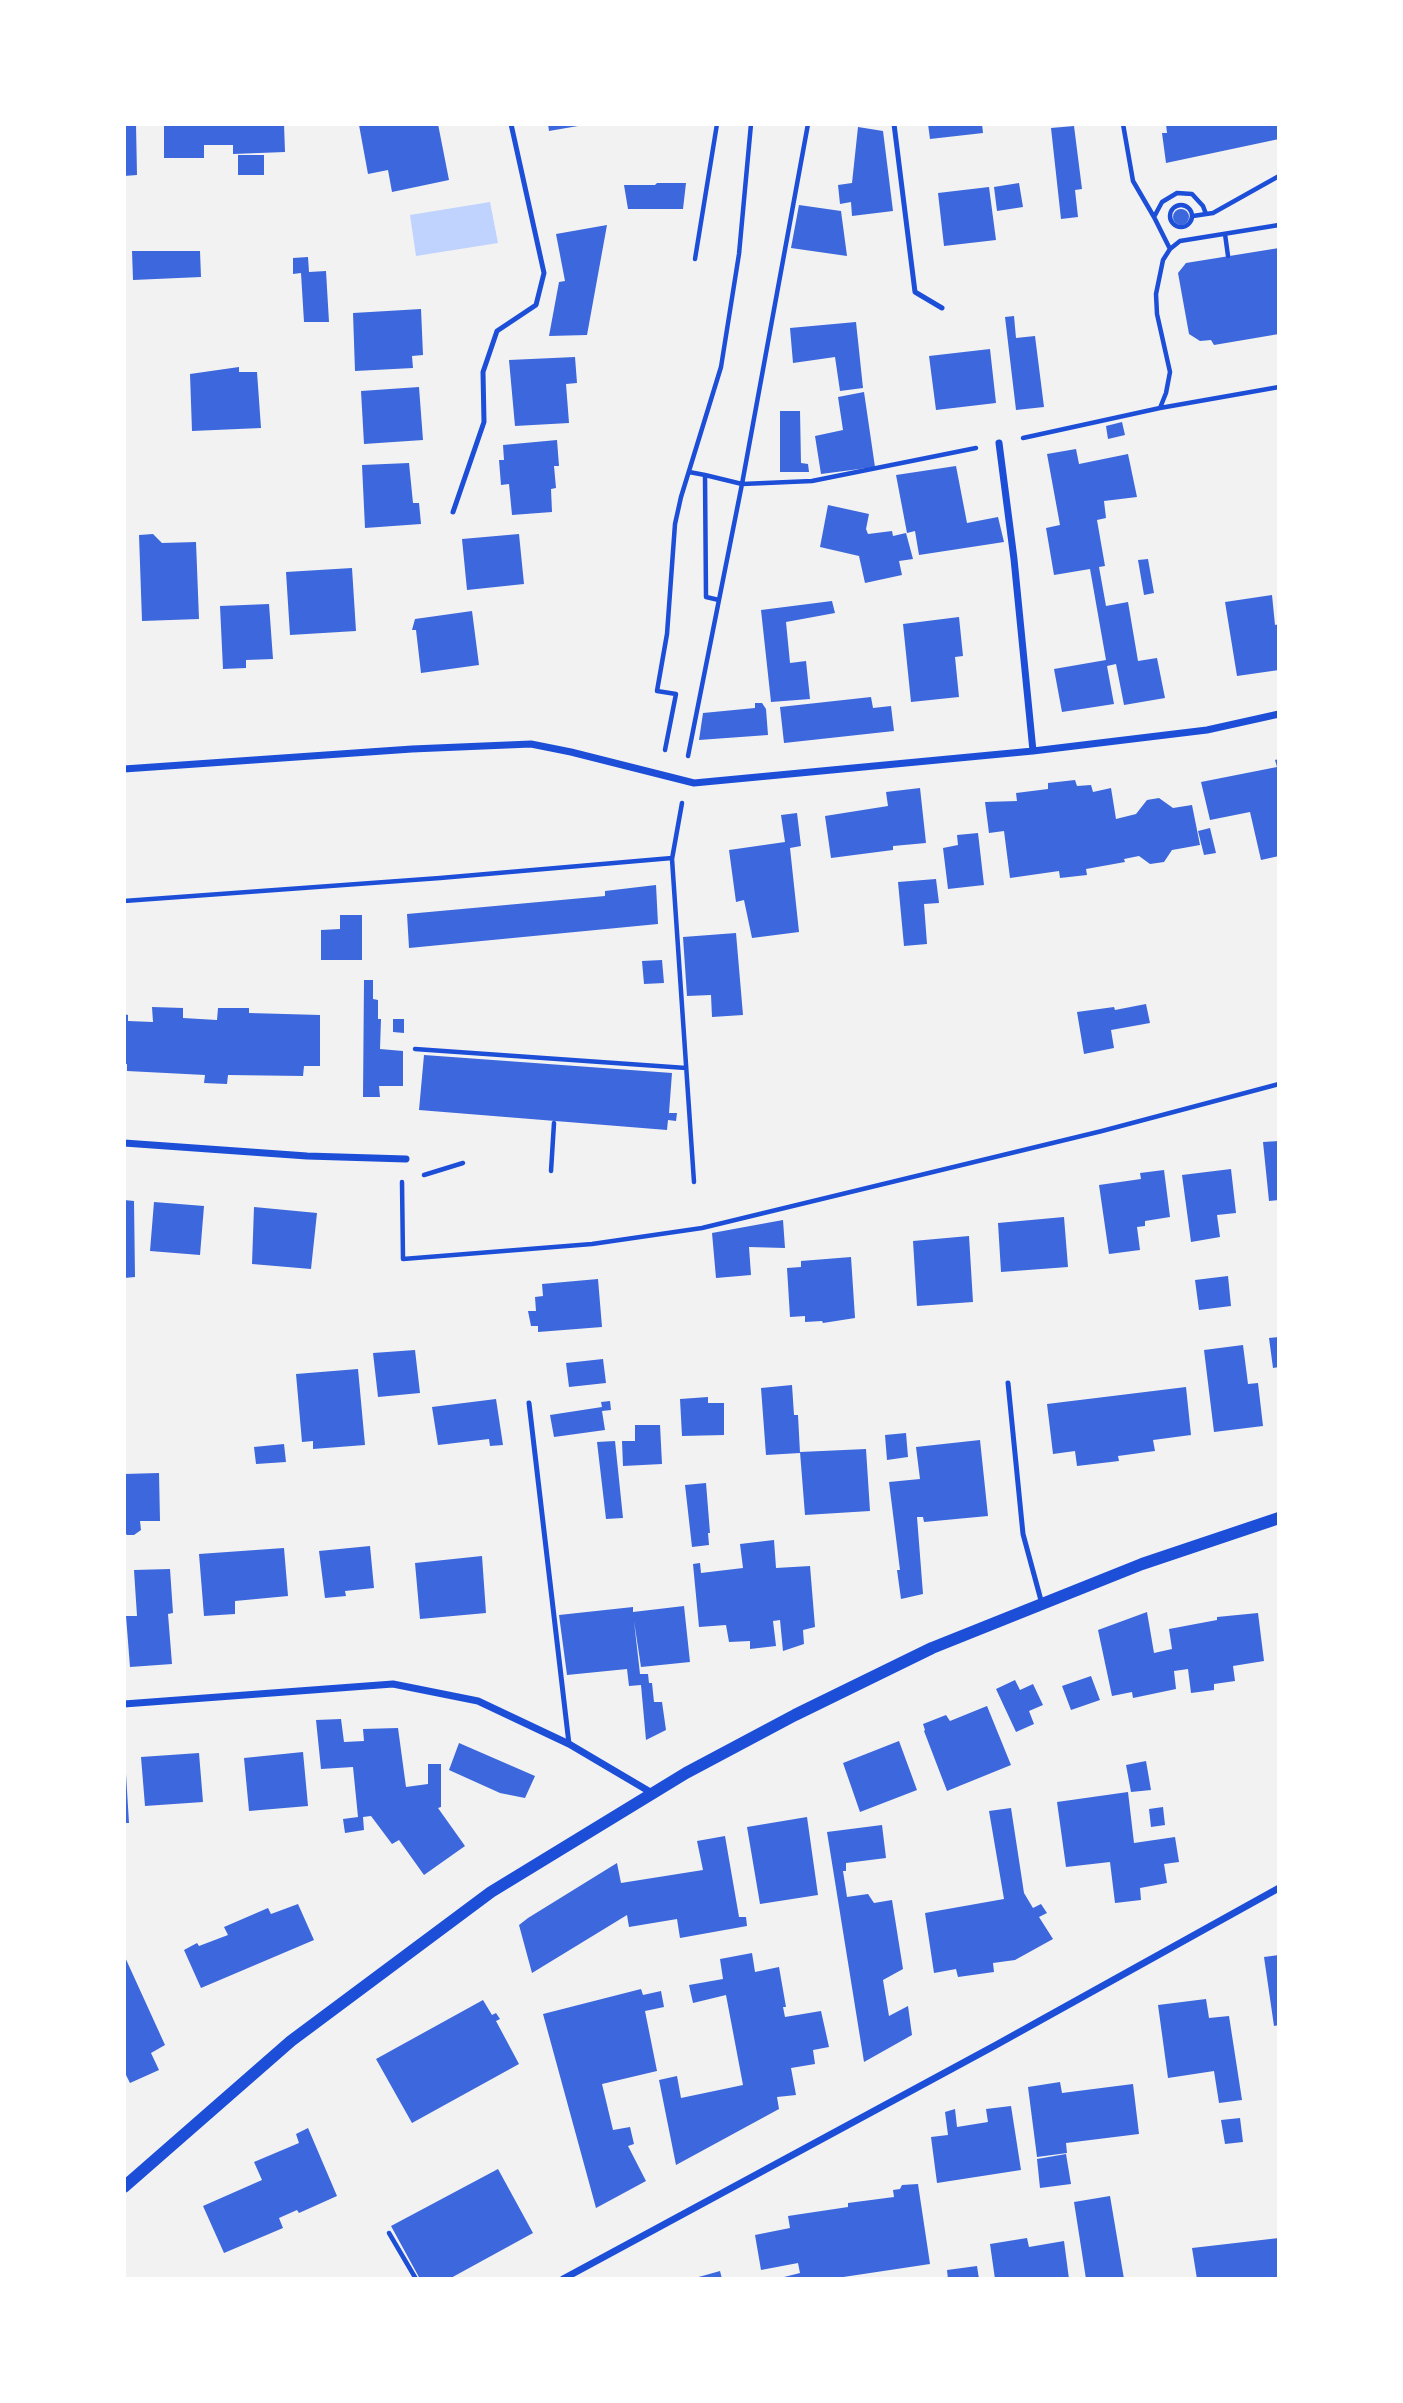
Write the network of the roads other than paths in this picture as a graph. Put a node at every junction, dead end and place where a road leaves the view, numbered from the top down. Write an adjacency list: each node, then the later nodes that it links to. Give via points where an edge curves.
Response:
1 (511, 124): 5 (lane, via 544,273 536,305 497,331 483,372 484,422)
2 (894, 124): 3 (lane, via 915,292)
3 (942, 308)
4 (999, 443): 7 (street)
5 (453, 512)
6 (1279, 714): 7 (street, via 1207,730)
7 (1033, 751): 8 (street, via 694,783 531,744)
8 (124, 769)
9 (124, 1143): 10 (street)
10 (406, 1159)
11 (1008, 1383): 14 (lane, via 1023,1534)
12 (529, 1403): 16 (lane)
13 (1279, 1518): 14 (street)
14 (1042, 1604): 17 (street, via 932,1647)
15 (124, 1704): 16 (street, via 393,1684 478,1702)
16 (569, 1744): 17 (street)
17 (652, 1793): 19 (street, via 491,1892 290,2041)
18 (1279, 1888): 20 (street)
19 (126, 2185)
20 (564, 2279)

